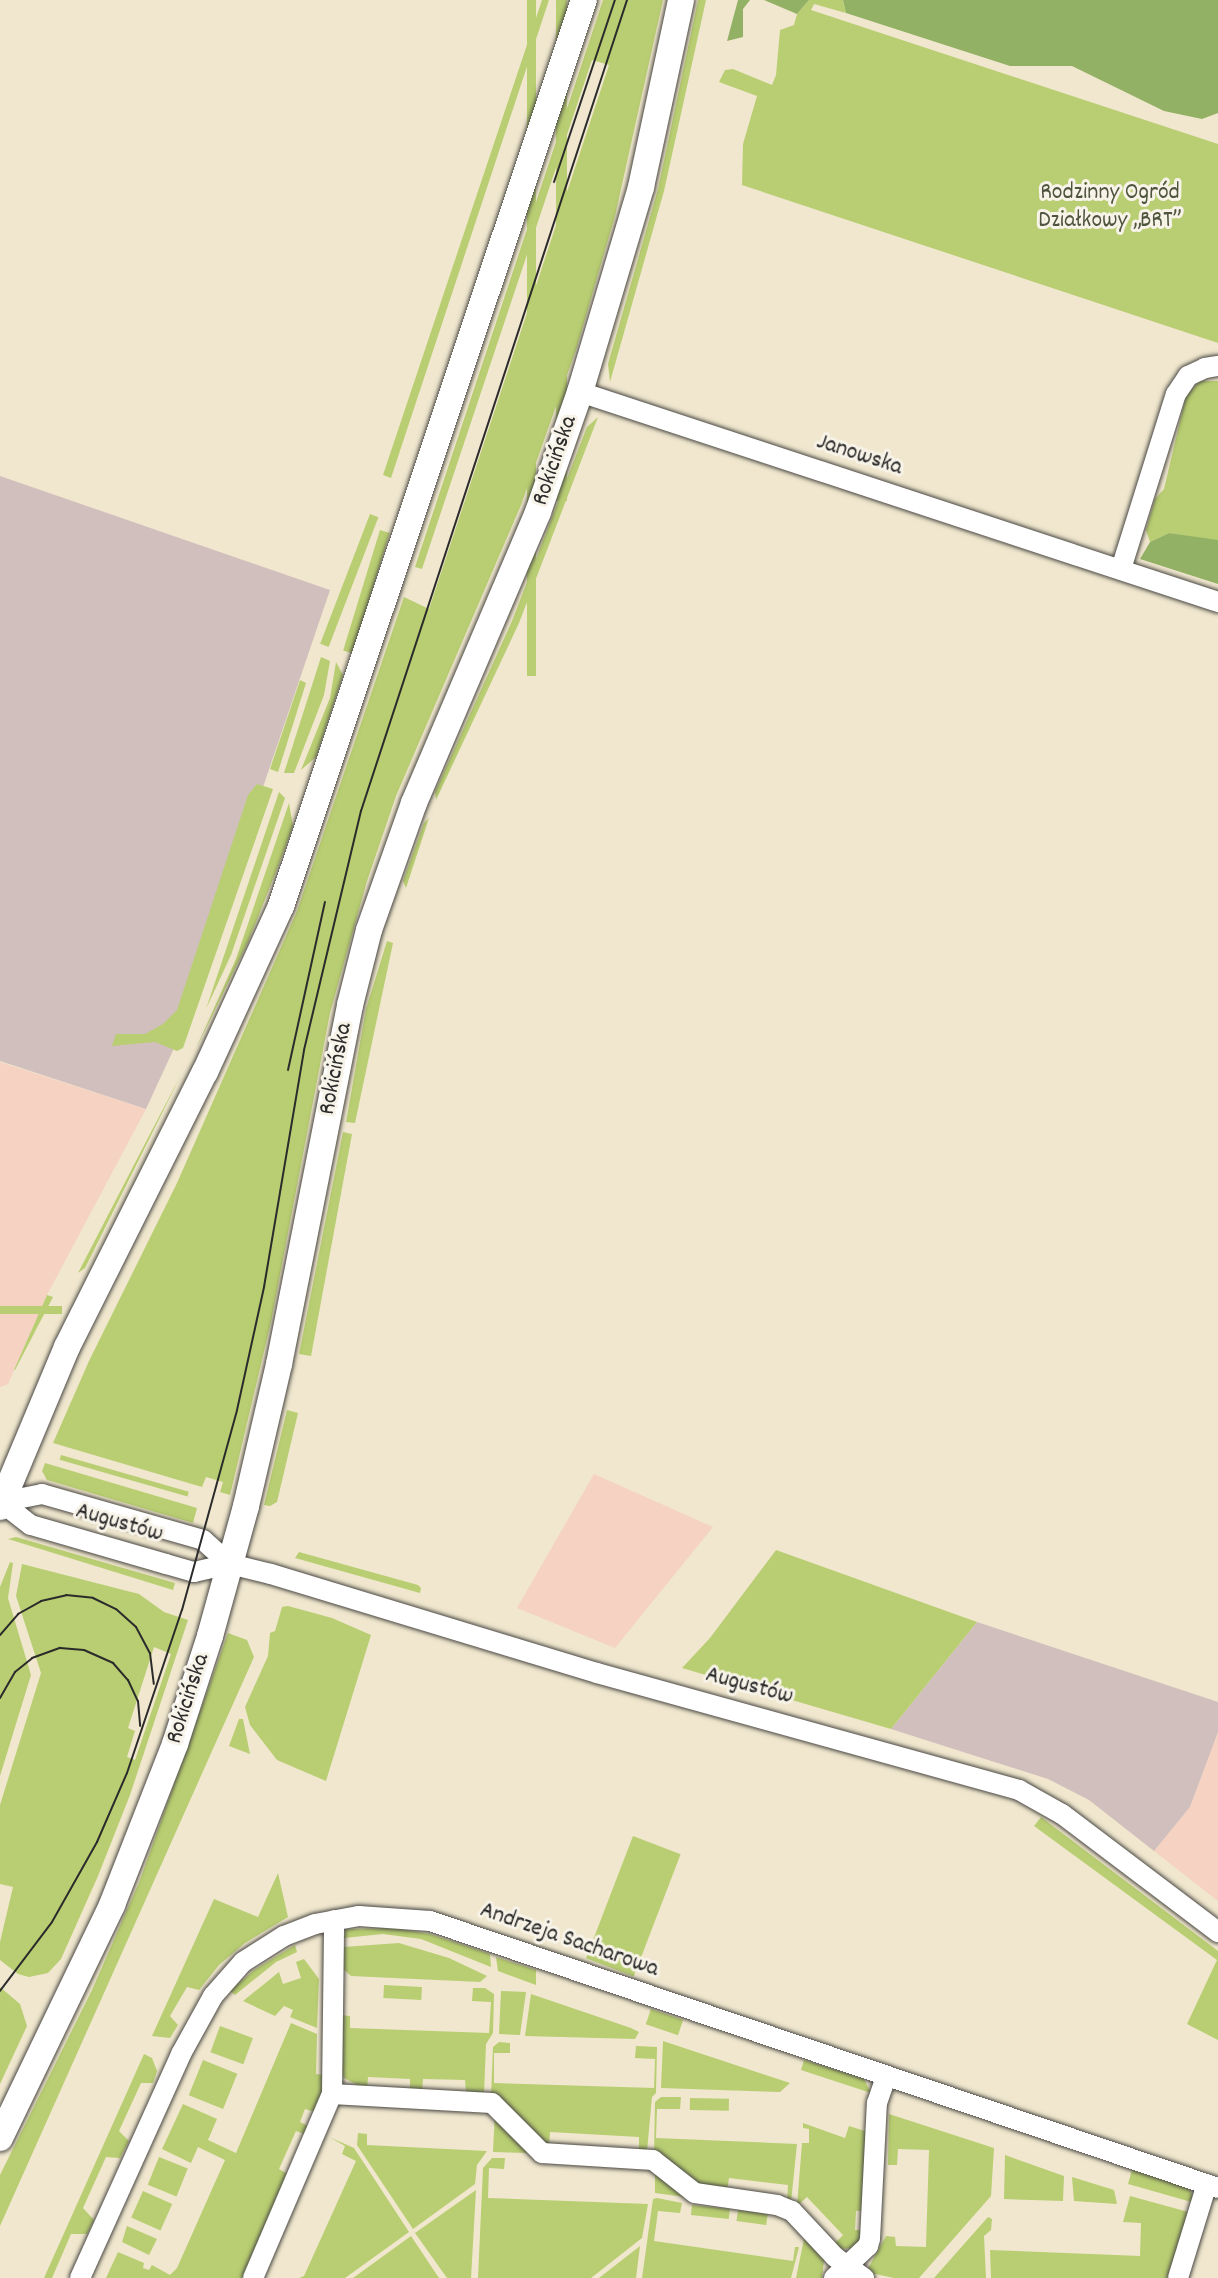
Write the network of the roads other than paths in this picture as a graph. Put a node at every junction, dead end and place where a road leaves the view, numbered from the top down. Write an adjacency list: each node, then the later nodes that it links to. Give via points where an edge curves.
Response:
1 (584, 0): 7 (main road, via 281,906 205,1072 67,1347)
2 (681, 0): 4 (main road, Rokicińska, via 641,187)
3 (1218, 366): 5 (street, via 1188,376 1176,394)
4 (580, 392): 5 (street, Janowska); 8 (main road, Rokicińska, via 538,512 414,803 369,930 279,1364)
5 (1121, 569): 6 (street, Janowska)
6 (1218, 602)
7 (1, 1503): 8 (street, Augustów, via 31,1525 194,1572); 8 (street, Augustów, via 42,1494 203,1540)
8 (230, 1564): 10 (street, Augustów, via 1019,1790 1062,1814); 13 (main road, Rokicińska, via 145,1825 80,1978)
9 (334, 1920): 11 (street, Andrzeja Sacharowa, via 388,1915 430,1921); 12 (street); 16 (street, Andrzeja Sacharowa, via 268,1945 243,1962 213,1996 179,2058)
10 (1218, 1932)
11 (886, 2077): 14 (street, Andrzeja Sacharowa); 15 (street, via 877,2103 870,2239)
12 (332, 2094): 15 (street, via 492,2103 542,2153 653,2160 695,2193 792,2211); 17 (street)
13 (0, 2138)
14 (1213, 2186): 18 (street)
15 (848, 2274)
16 (80, 2278)
17 (253, 2278)
18 (1178, 2278)

